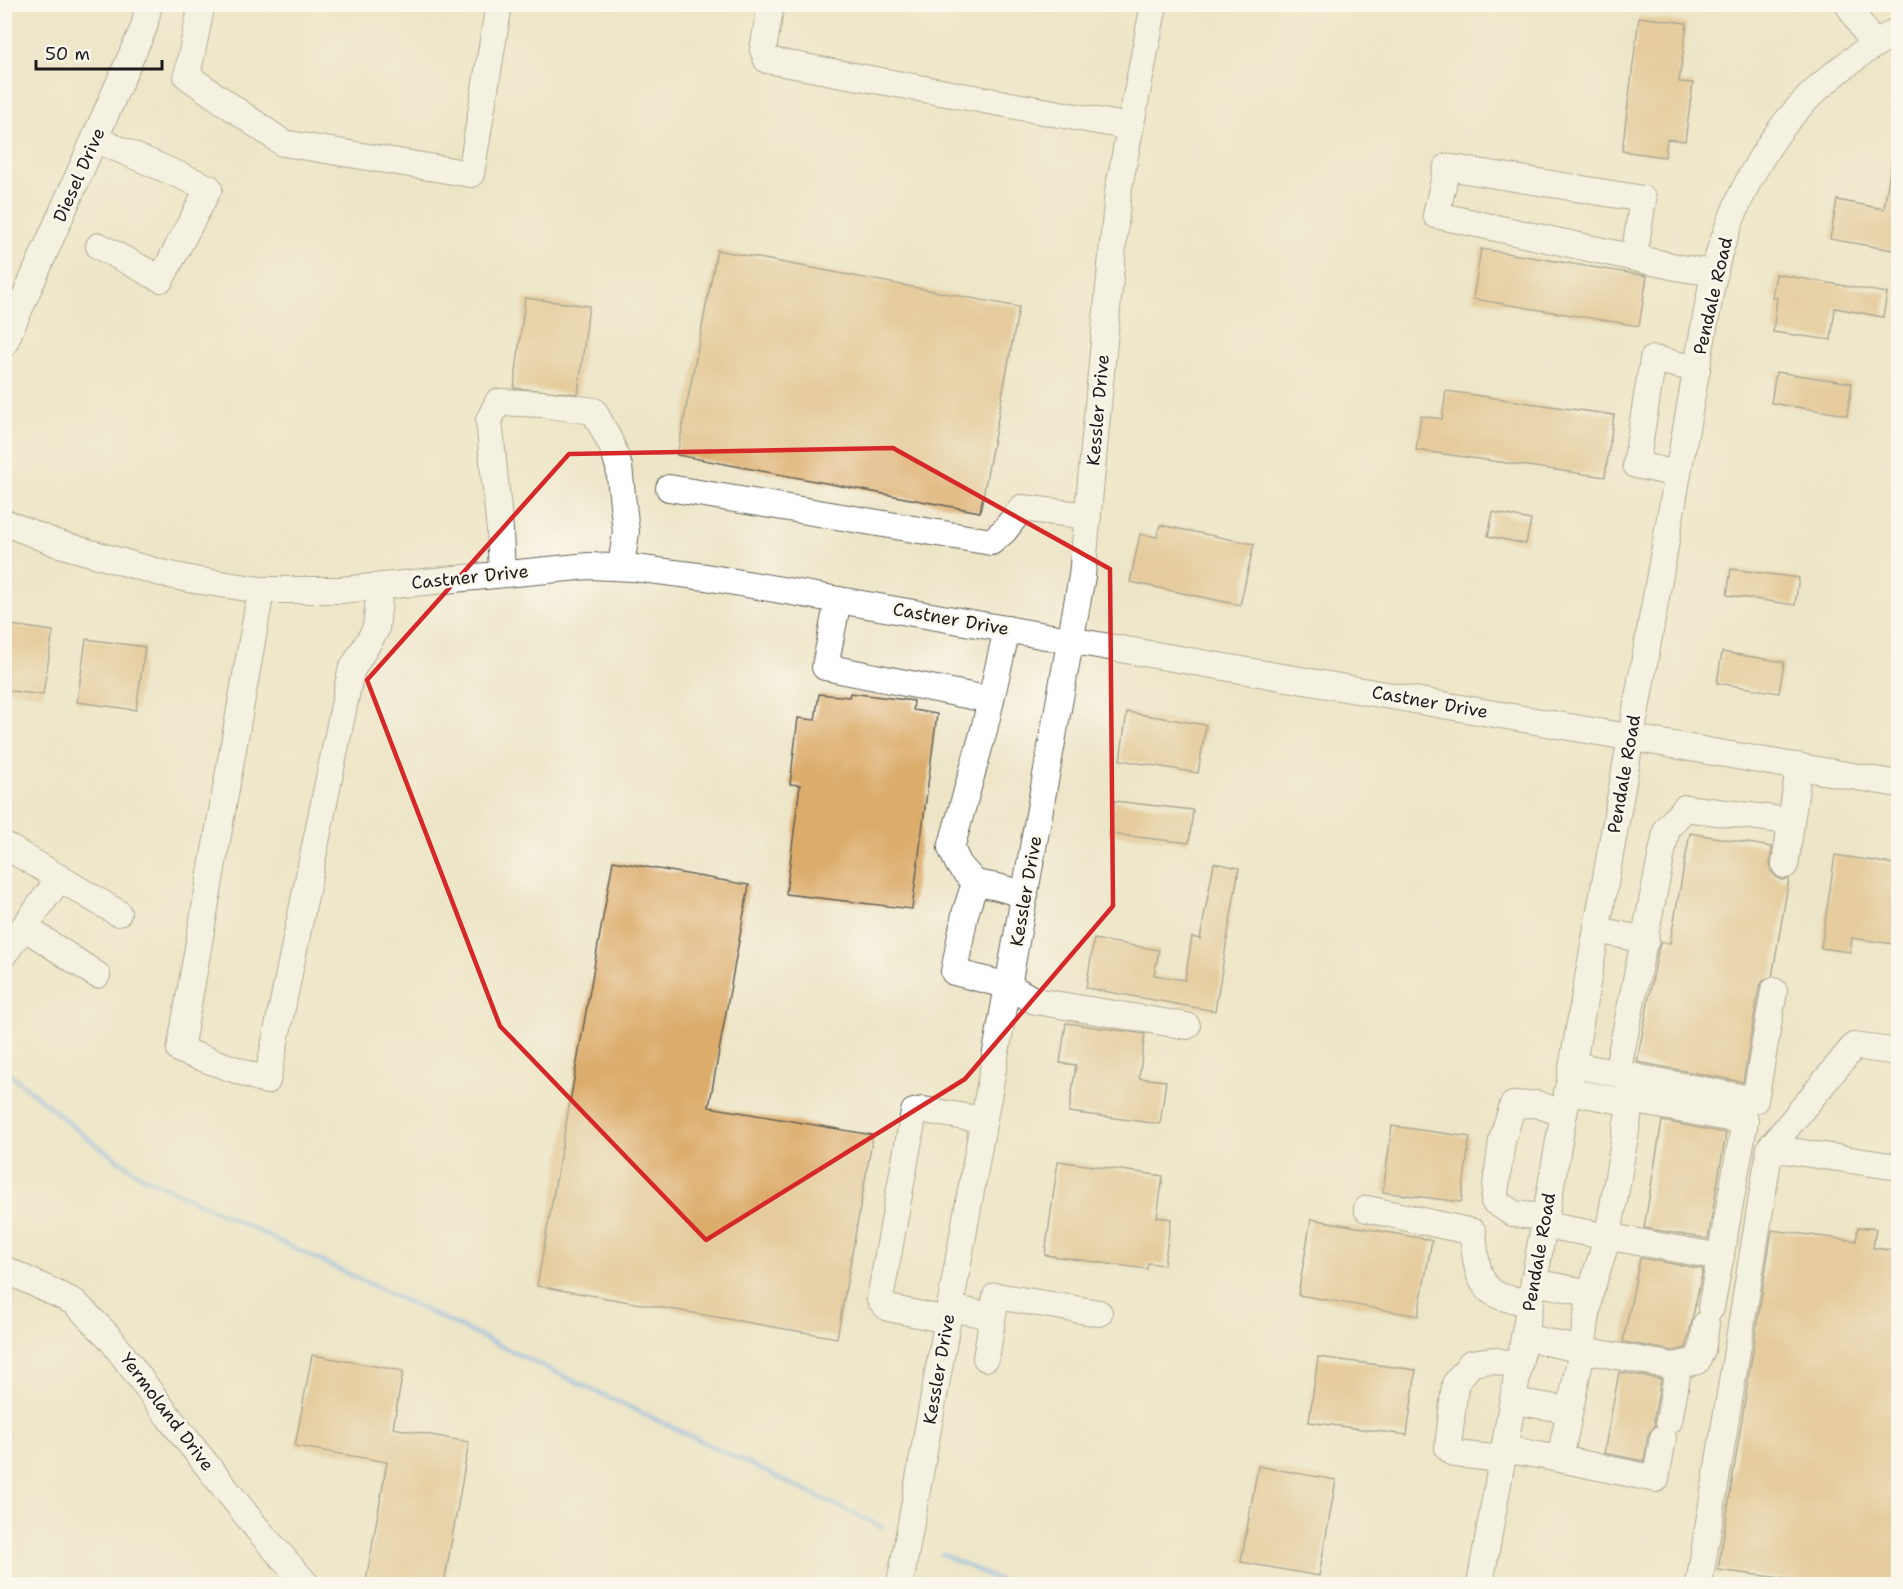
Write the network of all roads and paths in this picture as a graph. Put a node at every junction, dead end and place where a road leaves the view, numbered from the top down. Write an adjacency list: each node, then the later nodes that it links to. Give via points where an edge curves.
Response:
1 (149, 4): 10 (street, Diesel Drive, via 144,27)
2 (202, 4): 3 (street, via 187,76 282,143 471,174)
3 (499, 4)
4 (771, 4): 9 (street, via 763,50 767,60)
5 (1154, 4): 9 (street, Kessler Drive)
6 (1848, 4): 8 (street)
7 (1899, 30): 8 (street, Pendale Road)
8 (1873, 45): 13 (street, Pendale Road, via 1815,89 1765,150 1734,212)
9 (1130, 127): 18 (street, Kessler Drive, via 1118,192)
10 (94, 139): 11 (street, via 209,188 160,279); 14 (street, Diesel Drive)
11 (99, 246)
12 (1634, 257): 12 (street, via 1436,215 1447,167 1643,199); 13 (street)
13 (1715, 273): 15 (street, Pendale Road)
14 (4, 344)
15 (1697, 369): 16 (street, Pendale Road); 16 (street, via 1653,359 1636,465)
16 (1678, 474): 28 (street, Pendale Road)
17 (669, 488): 18 (street, via 990,542 1022,508)
18 (1088, 516): 26 (street, Kessler Drive)
19 (4, 522): 23 (street, Castner Drive, via 57,543 161,573)
20 (621, 567): 21 (street, Castner Drive); 21 (street, via 626,532 619,467 594,411 498,402 489,420); 24 (street, Castner Drive)
21 (502, 573): 22 (street, Castner Drive)
22 (380, 587): 23 (street, Castner Drive); 23 (street, via 376,629 351,671 267,1081 180,1050)
23 (261, 590)
24 (838, 600): 25 (street, Castner Drive); 27 (street, via 825,667)
25 (1007, 629): 26 (street, Castner Drive); 27 (street)
26 (1071, 639): 28 (street, Castner Drive); 36 (street, Kessler Drive)
27 (991, 700): 35 (street, via 951,848 959,865)
28 (1631, 737): 29 (street, Castner Drive); 39 (street, Pendale Road)
29 (1799, 766): 30 (street, Castner Drive); 31 (street)
30 (1899, 784)
31 (1790, 820): 33 (street); 40 (street, via 1685,808 1667,828)
32 (4, 845): 34 (street)
33 (1785, 865)
34 (60, 878): 37 (street); 38 (street)
35 (975, 883): 36 (street); 43 (street, via 954,972)
36 (1024, 895): 43 (street, Kessler Drive)
37 (118, 913)
38 (24, 927): 41 (street); 42 (street)
39 (1597, 930): 40 (street); 47 (street, Pendale Road)
40 (1646, 940): 48 (street)
41 (4, 954)
42 (97, 975)
43 (1009, 986): 45 (street, via 1035,1001); 51 (street, Kessler Drive)
44 (1774, 991): 48 (street, via 1755,1100)
45 (1187, 1026)
46 (1899, 1052): 52 (street, via 1854,1046)
47 (1572, 1065): 48 (street); 50 (street, Pendale Road)
48 (1617, 1073)
49 (1631, 1100): 50 (street); 56 (street); 57 (street, via 1745,1121)
50 (1565, 1103): 55 (street, Pendale Road); 55 (street, via 1513,1106 1502,1140 1494,1201 1514,1214)
51 (984, 1120): 62 (street, Kessler Drive); 62 (street, via 923,1110 914,1112 880,1299 888,1308)
52 (1770, 1148): 53 (street); 73 (street)
53 (1899, 1167)
54 (1367, 1209): 59 (street, via 1473,1232 1479,1272 1492,1293 1503,1297)
55 (1545, 1221): 56 (street); 59 (street, Pendale Road)
56 (1608, 1236): 57 (street); 60 (street)
57 (1721, 1257): 68 (street, via 1702,1350 1697,1361)
58 (4, 1269): 74 (street, Yermoland Drive, via 74,1302 110,1338 259,1531)
59 (1532, 1292): 60 (street); 64 (street, Pendale Road)
60 (1590, 1293): 65 (street)
61 (1099, 1313): 63 (street, via 996,1296)
62 (949, 1314): 63 (street); 75 (street, Kessler Drive)
63 (992, 1316): 66 (street)
64 (1524, 1337): 65 (street); 67 (street, Pendale Road)
65 (1582, 1350): 68 (street); 70 (street)
66 (986, 1358)
67 (1519, 1366): 69 (street, Pendale Road); 71 (street, via 1492,1360 1471,1363 1455,1384 1448,1448 1455,1454)
68 (1674, 1366): 72 (street, via 1677,1376 1656,1479)
69 (1513, 1401): 70 (street); 71 (street, Pendale Road)
70 (1569, 1410): 72 (street)
71 (1503, 1454): 72 (street); 76 (street, Pendale Road)
72 (1560, 1459)
73 (1704, 1579)
74 (306, 1584)
75 (900, 1584)
76 (1480, 1584)

